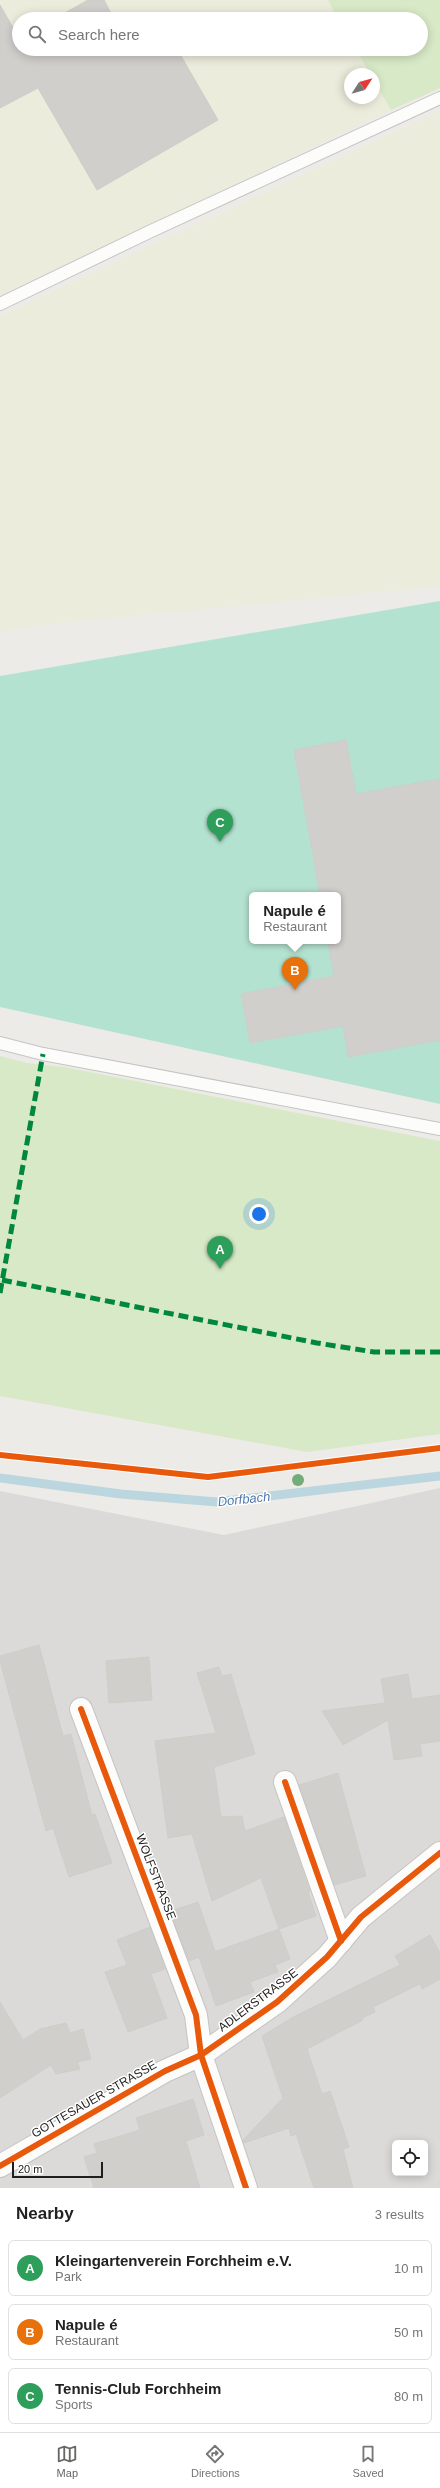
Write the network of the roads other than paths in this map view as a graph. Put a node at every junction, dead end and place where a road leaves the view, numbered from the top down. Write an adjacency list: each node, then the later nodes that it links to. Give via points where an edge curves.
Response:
1 (440, 98): 2 (lane, via 164,225)
2 (0, 304)
3 (0, 1043): 4 (lane, via 43,1054)
4 (440, 1129)
5 (81, 1709): 9 (street, WOLFSTRASSE, via 196,2015)
6 (285, 1782): 8 (street)
7 (440, 1853): 8 (street, ADLERSTRASSE, via 361,1917)
8 (341, 1941): 9 (street, ADLERSTRASSE, via 310,1974 277,2002)
9 (201, 2055): 10 (street, GOTTESAUER STRASSE, via 165,2071); 11 (street, WOLFSTRASSE)
10 (0, 2166)
11 (246, 2188)

